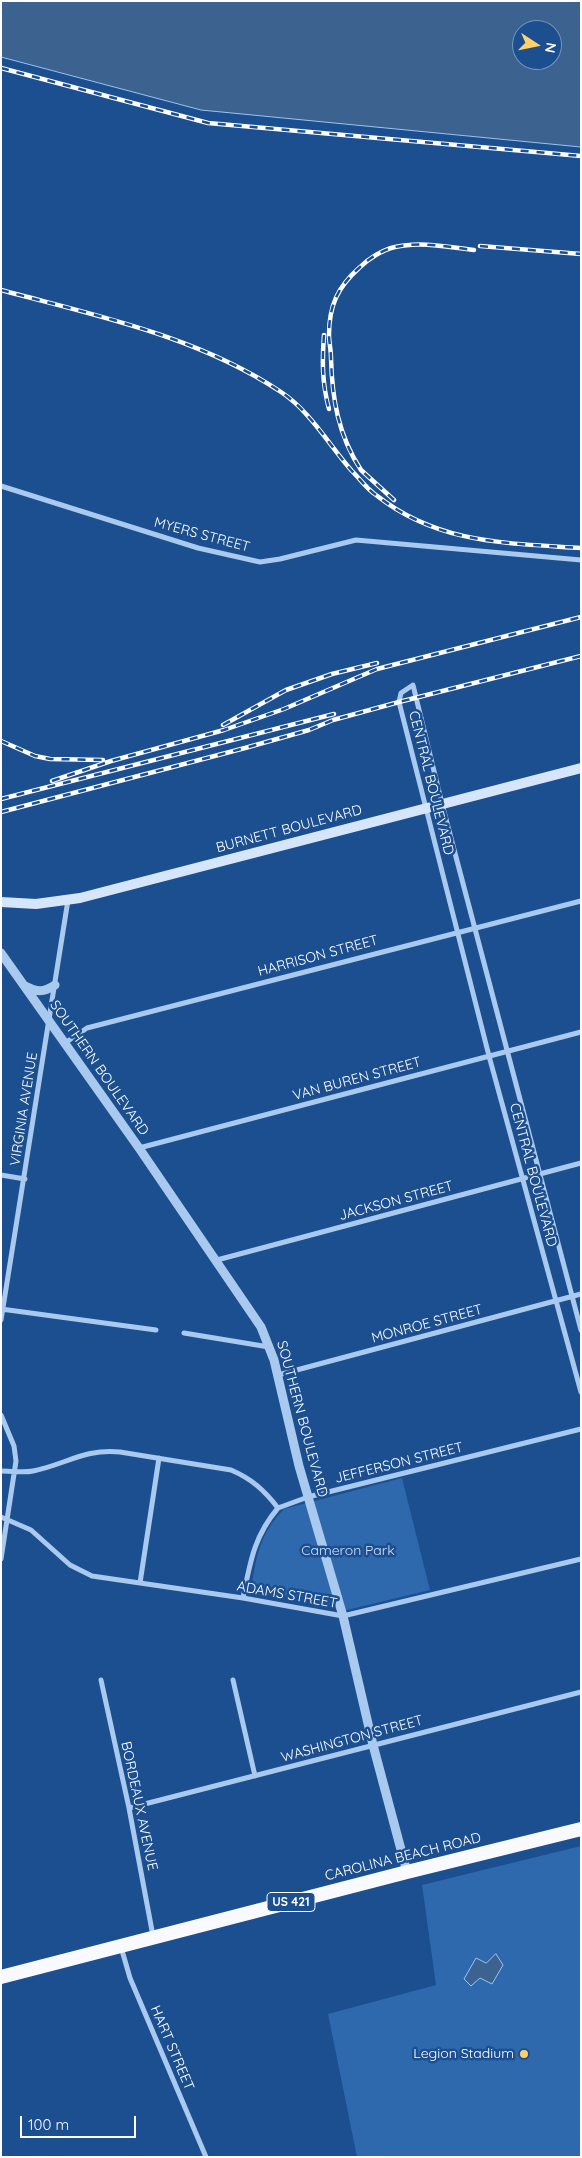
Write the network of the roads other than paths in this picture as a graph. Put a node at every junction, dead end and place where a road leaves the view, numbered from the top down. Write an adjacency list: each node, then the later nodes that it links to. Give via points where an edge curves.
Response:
1 (1, 486): 2 (street, MYERS STREET, via 198,548 247,560 271,561 356,540)
2 (581, 560)
3 (581, 768): 4 (main road, BURNETT BOULEVARD)
4 (442, 804): 5 (main road, BURNETT BOULEVARD); 5 (street, CENTRAL BOULEVARD, via 413,685 401,693 399,702); 9 (street, CENTRAL BOULEVARD)
5 (426, 808): 6 (main road, BURNETT BOULEVARD); 10 (street, CENTRAL BOULEVARD)
6 (68, 900): 8 (main road, BURNETT BOULEVARD, via 36,904); 12 (street, VIRGINIA AVENUE)
7 (581, 901): 9 (street, HARRISON STREET)
8 (1, 902)
9 (476, 928): 10 (street, HARRISON STREET); 17 (street, CENTRAL BOULEVARD)
10 (458, 932): 16 (street, HARRISON STREET, via 86,1028); 18 (street, CENTRAL BOULEVARD)
11 (1, 953): 13 (street, SOUTHERN BOULEVARD)
12 (55, 984): 13 (street, via 36,992); 14 (street, VIRGINIA AVENUE)
13 (25, 986): 14 (street, SOUTHERN BOULEVARD)
14 (48, 1020): 16 (street, SOUTHERN BOULEVARD); 24 (street, VIRGINIA AVENUE)
15 (581, 1032): 17 (street, VAN BUREN STREET)
16 (64, 1044): 19 (street, SOUTHERN BOULEVARD)
17 (507, 1052): 18 (street, VAN BUREN STREET); 21 (street, CENTRAL BOULEVARD)
18 (489, 1056): 19 (street, VAN BUREN STREET); 23 (street, CENTRAL BOULEVARD)
19 (139, 1148): 25 (street, SOUTHERN BOULEVARD)
20 (581, 1163): 21 (street, JACKSON STREET)
21 (539, 1174): 23 (street, JACKSON STREET); 27 (street, CENTRAL BOULEVARD)
22 (1, 1175): 24 (street)
23 (522, 1178): 25 (street, JACKSON STREET); 28 (street, CENTRAL BOULEVARD)
24 (24, 1179): 29 (street, VIRGINIA AVENUE)
25 (217, 1260): 34 (street, SOUTHERN BOULEVARD, via 256,1317)
26 (581, 1294): 27 (street, MONROE STREET)
27 (571, 1297): 28 (street, MONROE STREET); 32 (street, CENTRAL BOULEVARD)
28 (555, 1302): 35 (street, MONROE STREET); 36 (street, CENTRAL BOULEVARD)
29 (2, 1309): 30 (street, VIRGINIA AVENUE); 31 (street)
30 (1, 1320)
31 (156, 1330)
32 (581, 1330)
33 (184, 1333): 34 (street)
34 (270, 1347): 35 (street, SOUTHERN BOULEVARD)
35 (278, 1375): 42 (street, SOUTHERN BOULEVARD)
36 (581, 1392)
37 (1, 1414): 41 (street, via 14,1446)
38 (581, 1429): 42 (street, JEFFERSON STREET)
39 (159, 1458): 41 (street, via 104,1450 32,1471); 43 (street, via 232,1470 265,1490); 48 (street)
40 (1, 1471): 41 (street)
41 (14, 1471): 45 (street)
42 (308, 1497): 43 (street, JEFFERSON STREET); 50 (street, SOUTHERN BOULEVARD)
43 (278, 1508): 49 (street, via 264,1524 257,1541)
44 (1, 1517): 45 (street, ADAMS STREET)
45 (8, 1520): 46 (street); 48 (street, ADAMS STREET, via 31,1530 70,1565 92,1576)
46 (1, 1559)
47 (581, 1559): 50 (street, ADAMS STREET)
48 (140, 1583): 49 (street, ADAMS STREET)
49 (243, 1598): 50 (street, ADAMS STREET)
50 (344, 1616): 54 (street, SOUTHERN BOULEVARD)
51 (101, 1680): 56 (street, BORDEAUX AVENUE)
52 (233, 1680): 55 (street)
53 (581, 1692): 54 (street, WASHINGTON STREET)
54 (373, 1745): 55 (street, WASHINGTON STREET); 58 (street, SOUTHERN BOULEVARD)
55 (255, 1776): 56 (street, WASHINGTON STREET)
56 (129, 1808): 59 (street, BORDEAUX AVENUE)
57 (581, 1829): 58 (highway, CAROLINA BEACH ROAD / US 421)
58 (407, 1872): 59 (highway, CAROLINA BEACH ROAD / US 421)
59 (153, 1938): 60 (highway, CAROLINA BEACH ROAD / US 421)
60 (121, 1946): 61 (highway, CAROLINA BEACH ROAD / US 421); 62 (street, HART STREET, via 130,1978)
61 (1, 1977)
62 (206, 2157)

